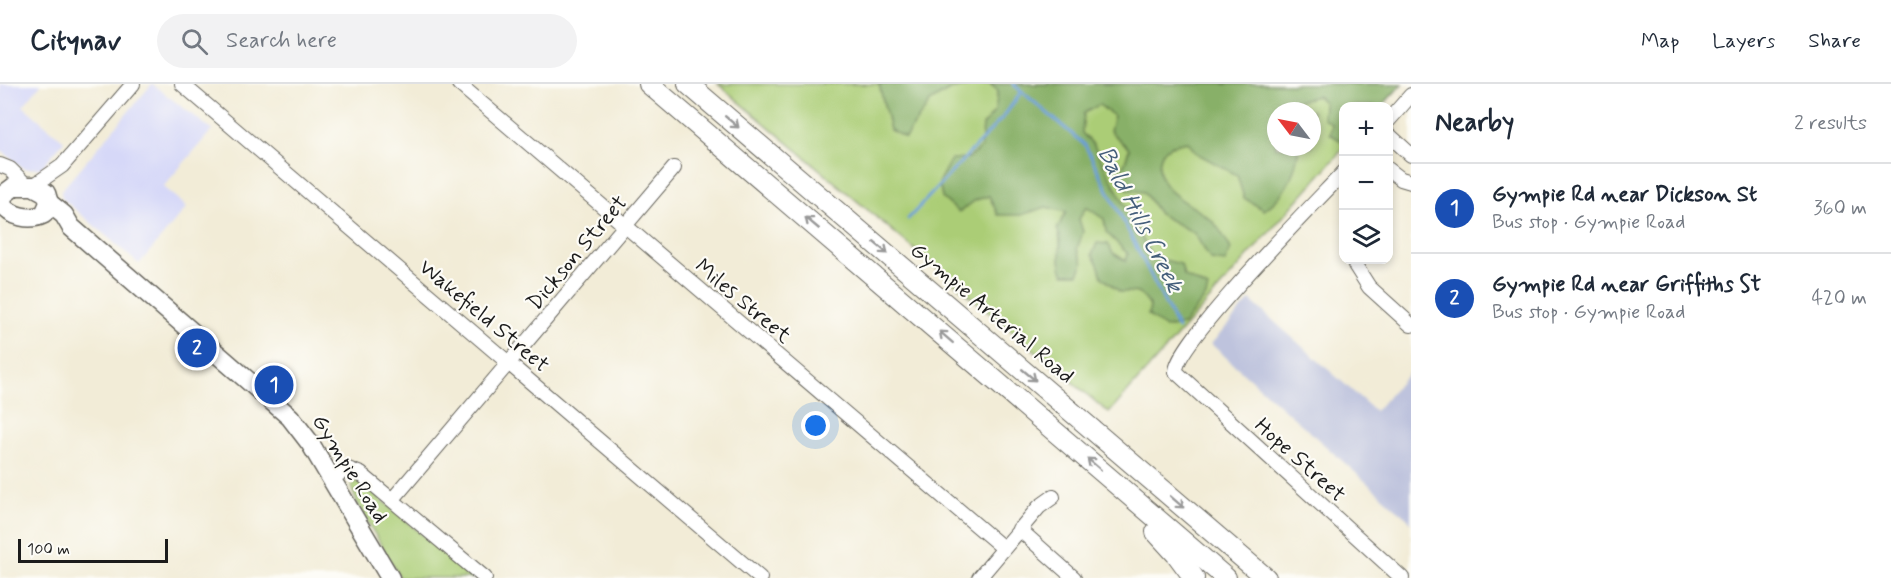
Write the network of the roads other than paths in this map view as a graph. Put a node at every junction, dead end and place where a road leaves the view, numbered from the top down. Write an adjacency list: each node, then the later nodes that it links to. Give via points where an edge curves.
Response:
1 (133, 84): 15 (street)
2 (182, 84): 20 (street, Wakefield Street)
3 (459, 84): 17 (street, Miles Street)
4 (649, 84): 24 (highway, one-way to 4)
5 (687, 84): 34 (highway, Gympie Arterial Road, one-way to 34)
6 (1411, 95): 7 (street)
7 (1393, 116)
8 (1393, 138): 9 (street)
9 (1411, 155)
10 (0, 166): 15 (street, via 9,169); 16 (street)
11 (674, 168): 17 (street, Dickson Street)
12 (1393, 172): 14 (street)
13 (1339, 177): 35 (street, Hope Street, via 1211,317 1175,368 1182,380)
14 (1411, 182)
15 (40, 197): 16 (main road); 16 (main road, via 24,218); 21 (main road, Gympie Road, via 286,412 304,432)
16 (3, 200)
17 (626, 226): 20 (street, Dickson Street); 26 (street, Miles Street)
18 (1355, 265): 19 (street, via 1369,287)
19 (1411, 325)
20 (509, 363): 23 (street, Dickson Street); 29 (street, Wakefield Street)
21 (331, 478): 23 (street, via 345,469 354,470); 27 (main road, Gympie Road)
22 (1053, 497): 25 (street)
23 (393, 499): 28 (street)
24 (1139, 502): 32 (highway, via 1148,525); 33 (highway)
25 (1020, 529): 26 (street); 31 (street)
26 (1002, 547): 30 (street)
27 (390, 578)
28 (485, 578)
29 (760, 578)
30 (979, 578)
31 (1074, 578)
32 (1194, 578)
33 (1226, 578)
34 (1266, 578)
35 (1402, 578)

